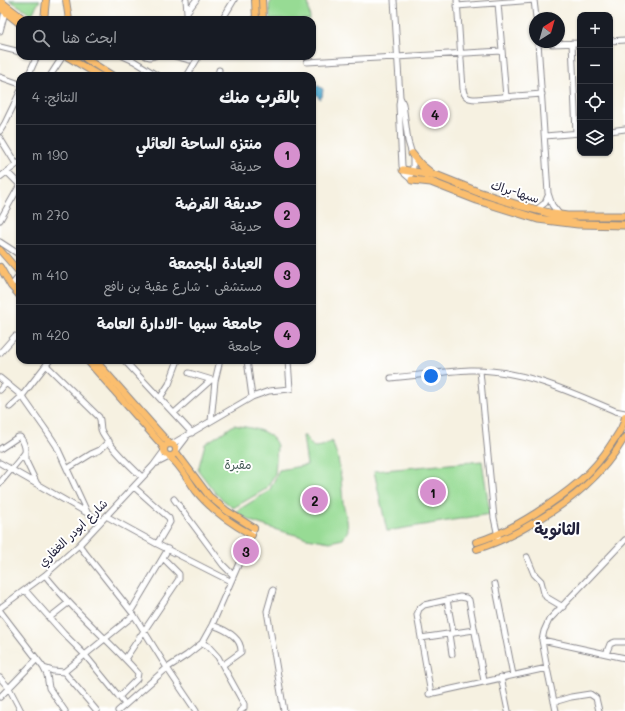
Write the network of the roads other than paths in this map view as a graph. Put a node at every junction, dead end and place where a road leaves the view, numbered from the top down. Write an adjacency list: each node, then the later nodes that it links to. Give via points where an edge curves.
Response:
1 (46, 0): 18 (main road)
2 (66, 0): 19 (main road)
3 (186, 0): 15 (street)
4 (196, 0): 15 (street)
5 (234, 0): 21 (street)
6 (255, 0): 22 (main road)
7 (262, 0): 23 (main road)
8 (394, 0): 36 (street)
9 (456, 0): 13 (street)
10 (534, 0): 12 (street); 16 (street)
11 (0, 1): 17 (main road)
12 (498, 3): 13 (street); 33 (street)
13 (457, 6): 35 (street)
14 (3, 10): 24 (main road); 25 (street)
15 (187, 12): 20 (street)
16 (535, 12)
17 (20, 16)
18 (44, 16)
19 (68, 16)
20 (188, 16)
21 (224, 16)
22 (256, 16)
23 (263, 16)
24 (16, 21)
25 (0, 30)
26 (625, 40): 27 (street)
27 (613, 41)
28 (565, 43): 29 (street)
29 (572, 43): 30 (street); 58 (street)
30 (577, 43)
31 (0, 46): 34 (street)
32 (538, 48): 54 (street)
33 (502, 50): 35 (street); 56 (street)
34 (16, 51)
35 (460, 53): 36 (street); 56 (street, via 466,97)
36 (397, 57): 44 (street); 55 (street)
37 (35, 60): 46 (street)
38 (62, 60): 47 (street)
39 (72, 60): 48 (main road)
40 (88, 60): 49 (main road)
41 (134, 60): 50 (street)
42 (190, 60): 45 (street)
43 (197, 60): 45 (street)
44 (307, 62)
45 (191, 69): 51 (street)
46 (30, 72)
47 (53, 72)
48 (93, 72)
49 (107, 72)
50 (152, 72)
51 (189, 72)
52 (0, 77): 53 (street)
53 (16, 83)
54 (542, 94): 56 (street); 63 (street)
55 (400, 97): 65 (street); 68 (street)
56 (506, 97)
57 (16, 100): 60 (street)
58 (577, 120)
59 (625, 129): 61 (street)
60 (0, 131)
61 (613, 131)
62 (577, 133): 63 (street)
63 (545, 136): 75 (street)
64 (0, 138): 66 (street)
65 (412, 154): 70 (highway); 71 (street)
66 (16, 160)
67 (16, 165): 69 (street)
68 (403, 170): 71 (highway, سبها-براك)
69 (7, 172): 72 (street); 73 (street)
70 (432, 174): 71 (highway, سبها-براك); 76 (highway, سبها-براك)
71 (410, 176): 80 (highway, سبها-براك, via 538,219 578,224)
72 (0, 177)
73 (16, 181)
74 (16, 192): 79 (street)
75 (548, 193): 76 (street, via 545,203); 77 (street, via 552,205)
76 (536, 210): 77 (highway, سبها-براك)
77 (560, 215): 78 (highway, سبها-براك)
78 (625, 216)
79 (0, 220)
80 (625, 225)
81 (0, 242): 83 (street)
82 (0, 250): 85 (main road)
83 (16, 252)
84 (0, 267): 87 (main road)
85 (16, 269)
86 (16, 279): 87 (street)
87 (11, 286): 88 (main road)
88 (16, 292)
89 (16, 337): 90 (street)
90 (0, 353)
91 (46, 364): 107 (street)
92 (50, 364): 119 (street, via 99,417 102,431)
93 (91, 364): 122 (main road)
94 (98, 364): 120 (main road)
95 (128, 364): 109 (street)
96 (176, 364): 109 (street)
97 (219, 364): 104 (street)
98 (248, 364): 108 (street)
99 (288, 364): 108 (street, via 290,389 269,391)
100 (480, 370): 103 (street); 111 (street, via 512,374 551,384); 139 (street)
101 (189, 373): 104 (street)
102 (0, 378): 105 (street)
103 (391, 378)
104 (213, 381): 112 (street); 116 (street)
105 (6, 383): 106 (street); 107 (street)
106 (0, 390)
107 (22, 396): 110 (street); 129 (street, via 56,445)
108 (252, 397): 116 (street)
109 (160, 398): 112 (street)
110 (10, 407)
111 (615, 411): 113 (street); 115 (street)
112 (174, 413): 117 (street)
113 (625, 413)
114 (625, 416): 115 (main road)
115 (625, 420): 139 (main road, via 604,455 583,479 550,504)
116 (211, 421): 117 (street)
117 (191, 434): 120 (street); 123 (street)
118 (625, 437): 142 (main road, via 604,468 574,497 544,517)
119 (109, 440): 129 (street, via 100,450); 130 (street)
120 (171, 444): 122 (main road); 123 (main road)
121 (0, 449): 124 (street, via 20,437)
122 (164, 450): 125 (main road); 127 (street, شارع ابودر الغفاري)
123 (176, 451): 125 (main road, via 174,456); 138 (main road, via 209,496)
124 (25, 453): 128 (street); 132 (street, via 25,459)
125 (170, 457): 127 (street, شارع ابودر الغفاري); 140 (main road, via 213,509)
126 (0, 463): 128 (street)
127 (153, 466): 130 (street, شارع ابودر الغفاري)
128 (11, 469): 131 (street); 132 (street)
129 (67, 469): 135 (street)
130 (142, 477): 133 (street, شارع ابودر الغفاري)
131 (0, 483)
132 (37, 484): 135 (street)
133 (134, 487): 136 (street, شارع ابودر الغفاري); 144 (street, via 169,518 170,522)
134 (174, 499): 150 (street, via 223,565)
135 (87, 512): 137 (street)
136 (106, 516): 137 (street, شارع ابودر الغفاري); 144 (street)
137 (101, 521): 145 (street, شارع ابودر الغفاري)
138 (254, 528): 140 (street)
139 (497, 534): 142 (street); 143 (main road)
140 (252, 535): 150 (street)
141 (625, 540): 158 (street)
142 (499, 541): 146 (main road)
143 (476, 542)
144 (157, 544): 147 (street)
145 (79, 545): 151 (street, شارع ابودر الغفاري); 161 (street)
146 (477, 549)
147 (168, 550): 149 (street); 152 (street)
148 (527, 557): 158 (street, via 534,574 541,581 546,597)
149 (163, 558): 161 (street); 165 (street, via 179,574 179,579)
150 (233, 574): 152 (street)
151 (45, 575): 154 (street, شارع ابودر الغفاري); 157 (street)
152 (230, 581): 163 (street)
153 (495, 584): 183 (street)
154 (25, 590): 159 (street, شارع ابودر الغفاري); 162 (street)
155 (273, 590): 198 (street, via 267,610)
156 (447, 600): 164 (street, via 460,597 468,600); 166 (street); 168 (street, via 424,605 419,609 417,615)
157 (68, 603): 162 (street); 167 (street)
158 (563, 607): 169 (street, via 547,624)
159 (0, 608)
160 (0, 611): 176 (street)
161 (133, 613): 165 (street); 167 (street)
162 (49, 618): 174 (street)
163 (212, 625): 170 (street); 178 (street, via 228,632 239,644 240,652)
164 (474, 630): 166 (street); 186 (street)
165 (144, 631): 177 (street); 180 (street)
166 (451, 633): 168 (street); 172 (street)
167 (105, 638): 174 (street); 177 (street)
168 (421, 638): 186 (street, via 430,694)
169 (542, 640): 173 (street); 181 (street)
170 (202, 642): 178 (street); 180 (street)
171 (625, 642): 173 (street, via 610,644)
172 (452, 654)
173 (606, 654): 175 (street)
174 (85, 655): 182 (street); 189 (street)
175 (625, 658)
176 (37, 659): 179 (street); 187 (street)
177 (125, 659): 189 (street, via 138,673 138,677)
178 (224, 665): 197 (street, via 244,704)
179 (43, 667): 182 (street); 193 (street, via 49,688)
180 (167, 668): 191 (street); 196 (street)
181 (547, 668): 183 (street); 190 (street)
182 (64, 672): 194 (street)
183 (513, 675): 184 (street)
184 (501, 677): 186 (street); 199 (street)
185 (0, 678): 187 (street)
186 (484, 681)
187 (8, 688): 188 (street); 192 (street)
188 (0, 697)
189 (119, 697): 191 (street)
190 (554, 702): 200 (street); 201 (street, via 590,694 596,698)
191 (125, 704): 195 (street)
192 (21, 711)
193 (66, 711)
194 (98, 711)
195 (118, 711)
196 (196, 711)
197 (240, 711)
198 (284, 711)
199 (508, 711)
200 (556, 711)
201 (599, 711)

